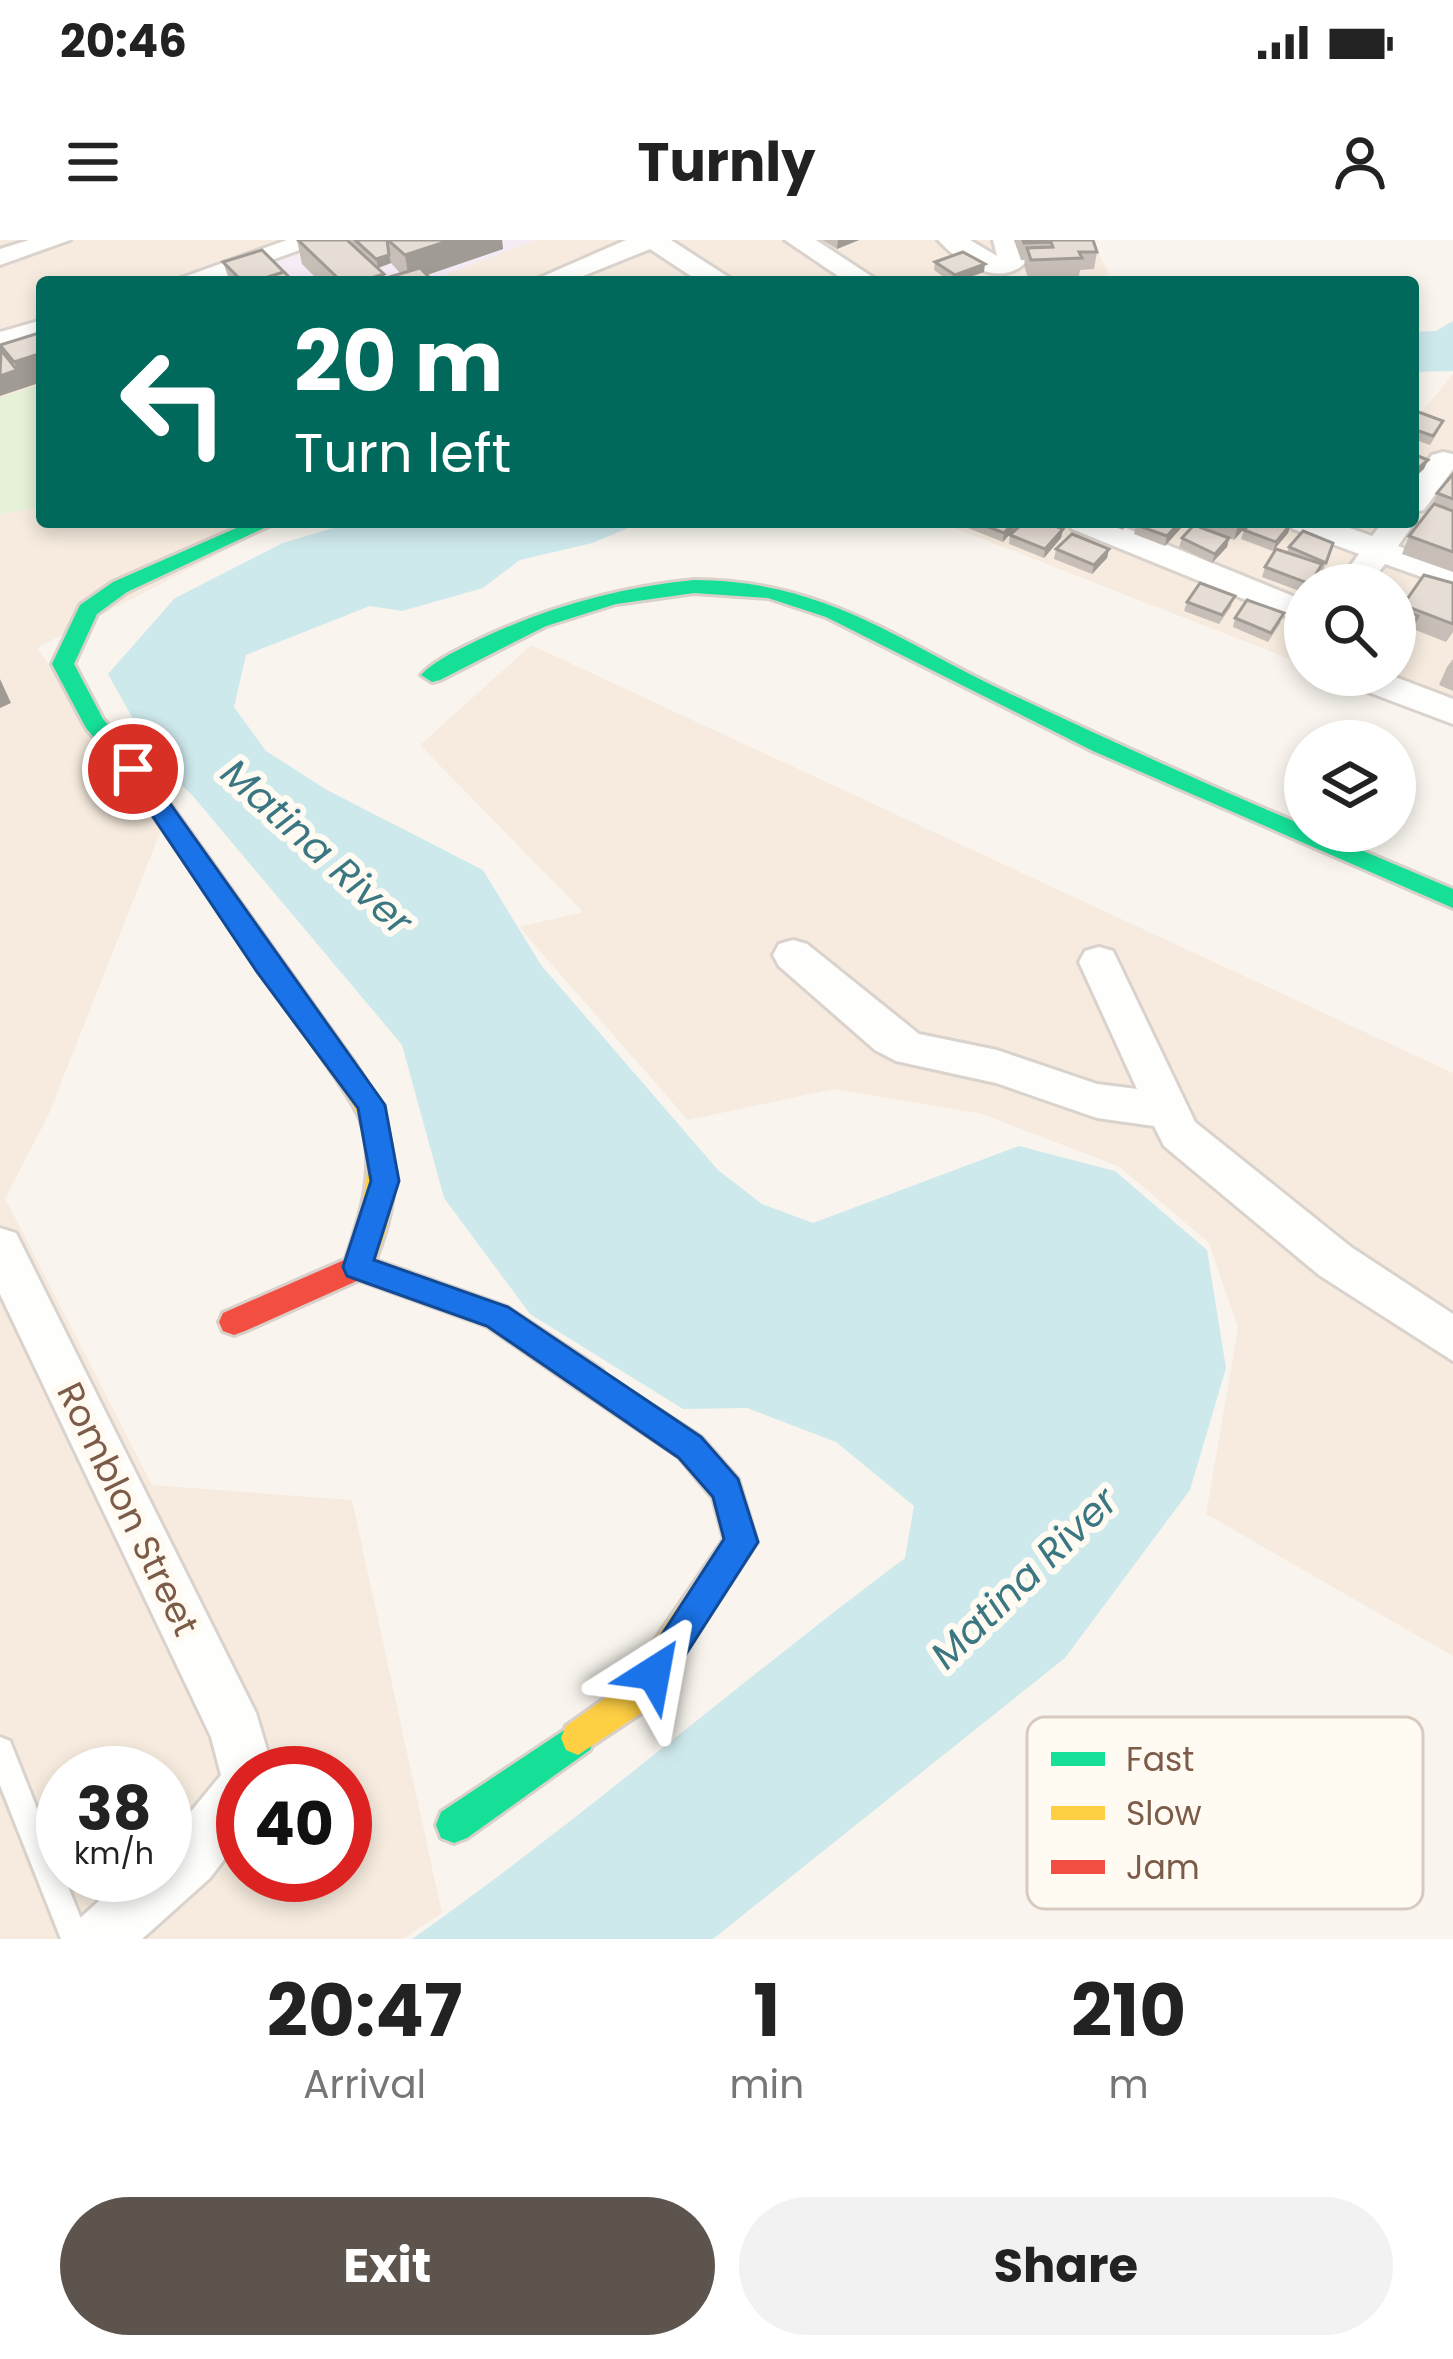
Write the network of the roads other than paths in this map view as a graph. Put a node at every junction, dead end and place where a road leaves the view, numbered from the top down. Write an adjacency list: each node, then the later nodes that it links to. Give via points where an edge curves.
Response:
1 (57, 240): 7 (street)
2 (314, 240): 8 (street)
3 (652, 240): 9 (street); 10 (street)
4 (798, 240): 11 (street)
5 (951, 240): 6 (street, via 992,266 1012,262)
6 (1006, 240)
7 (0, 257)
8 (203, 276)
9 (559, 276)
10 (710, 276)
11 (856, 276)
12 (36, 330): 13 (street)
13 (0, 341)
14 (1436, 459): 15 (street)
15 (1419, 492)
16 (253, 528): 32 (street, via 119,587 88,610 64,664 94,723 371,1105 385,1181)
17 (1098, 528): 23 (street)
18 (1320, 528): 20 (street)
19 (1394, 528): 20 (street)
20 (1378, 550): 21 (street); 22 (street)
21 (1368, 564)
22 (1453, 578)
23 (1284, 604)
24 (432, 675): 27 (street, via 486,639 592,604 736,587 791,598)
25 (1411, 696): 26 (street)
26 (1453, 712)
27 (1453, 899)
28 (793, 955): 30 (street, via 911,1048 1097,1100)
29 (1099, 962): 30 (street)
30 (1164, 1110): 34 (street, via 1194,1148 1299,1233)
31 (0, 1246): 35 (street, Romblon Street)
32 (358, 1267): 33 (street); 38 (street, via 497,1316 690,1448 727,1490 741,1542 637,1696)
33 (234, 1322)
34 (1453, 1340)
35 (240, 1746)
36 (0, 1751): 39 (lane)
37 (216, 1825): 40 (street)
38 (454, 1825)
39 (75, 1939)
40 (99, 1939)

